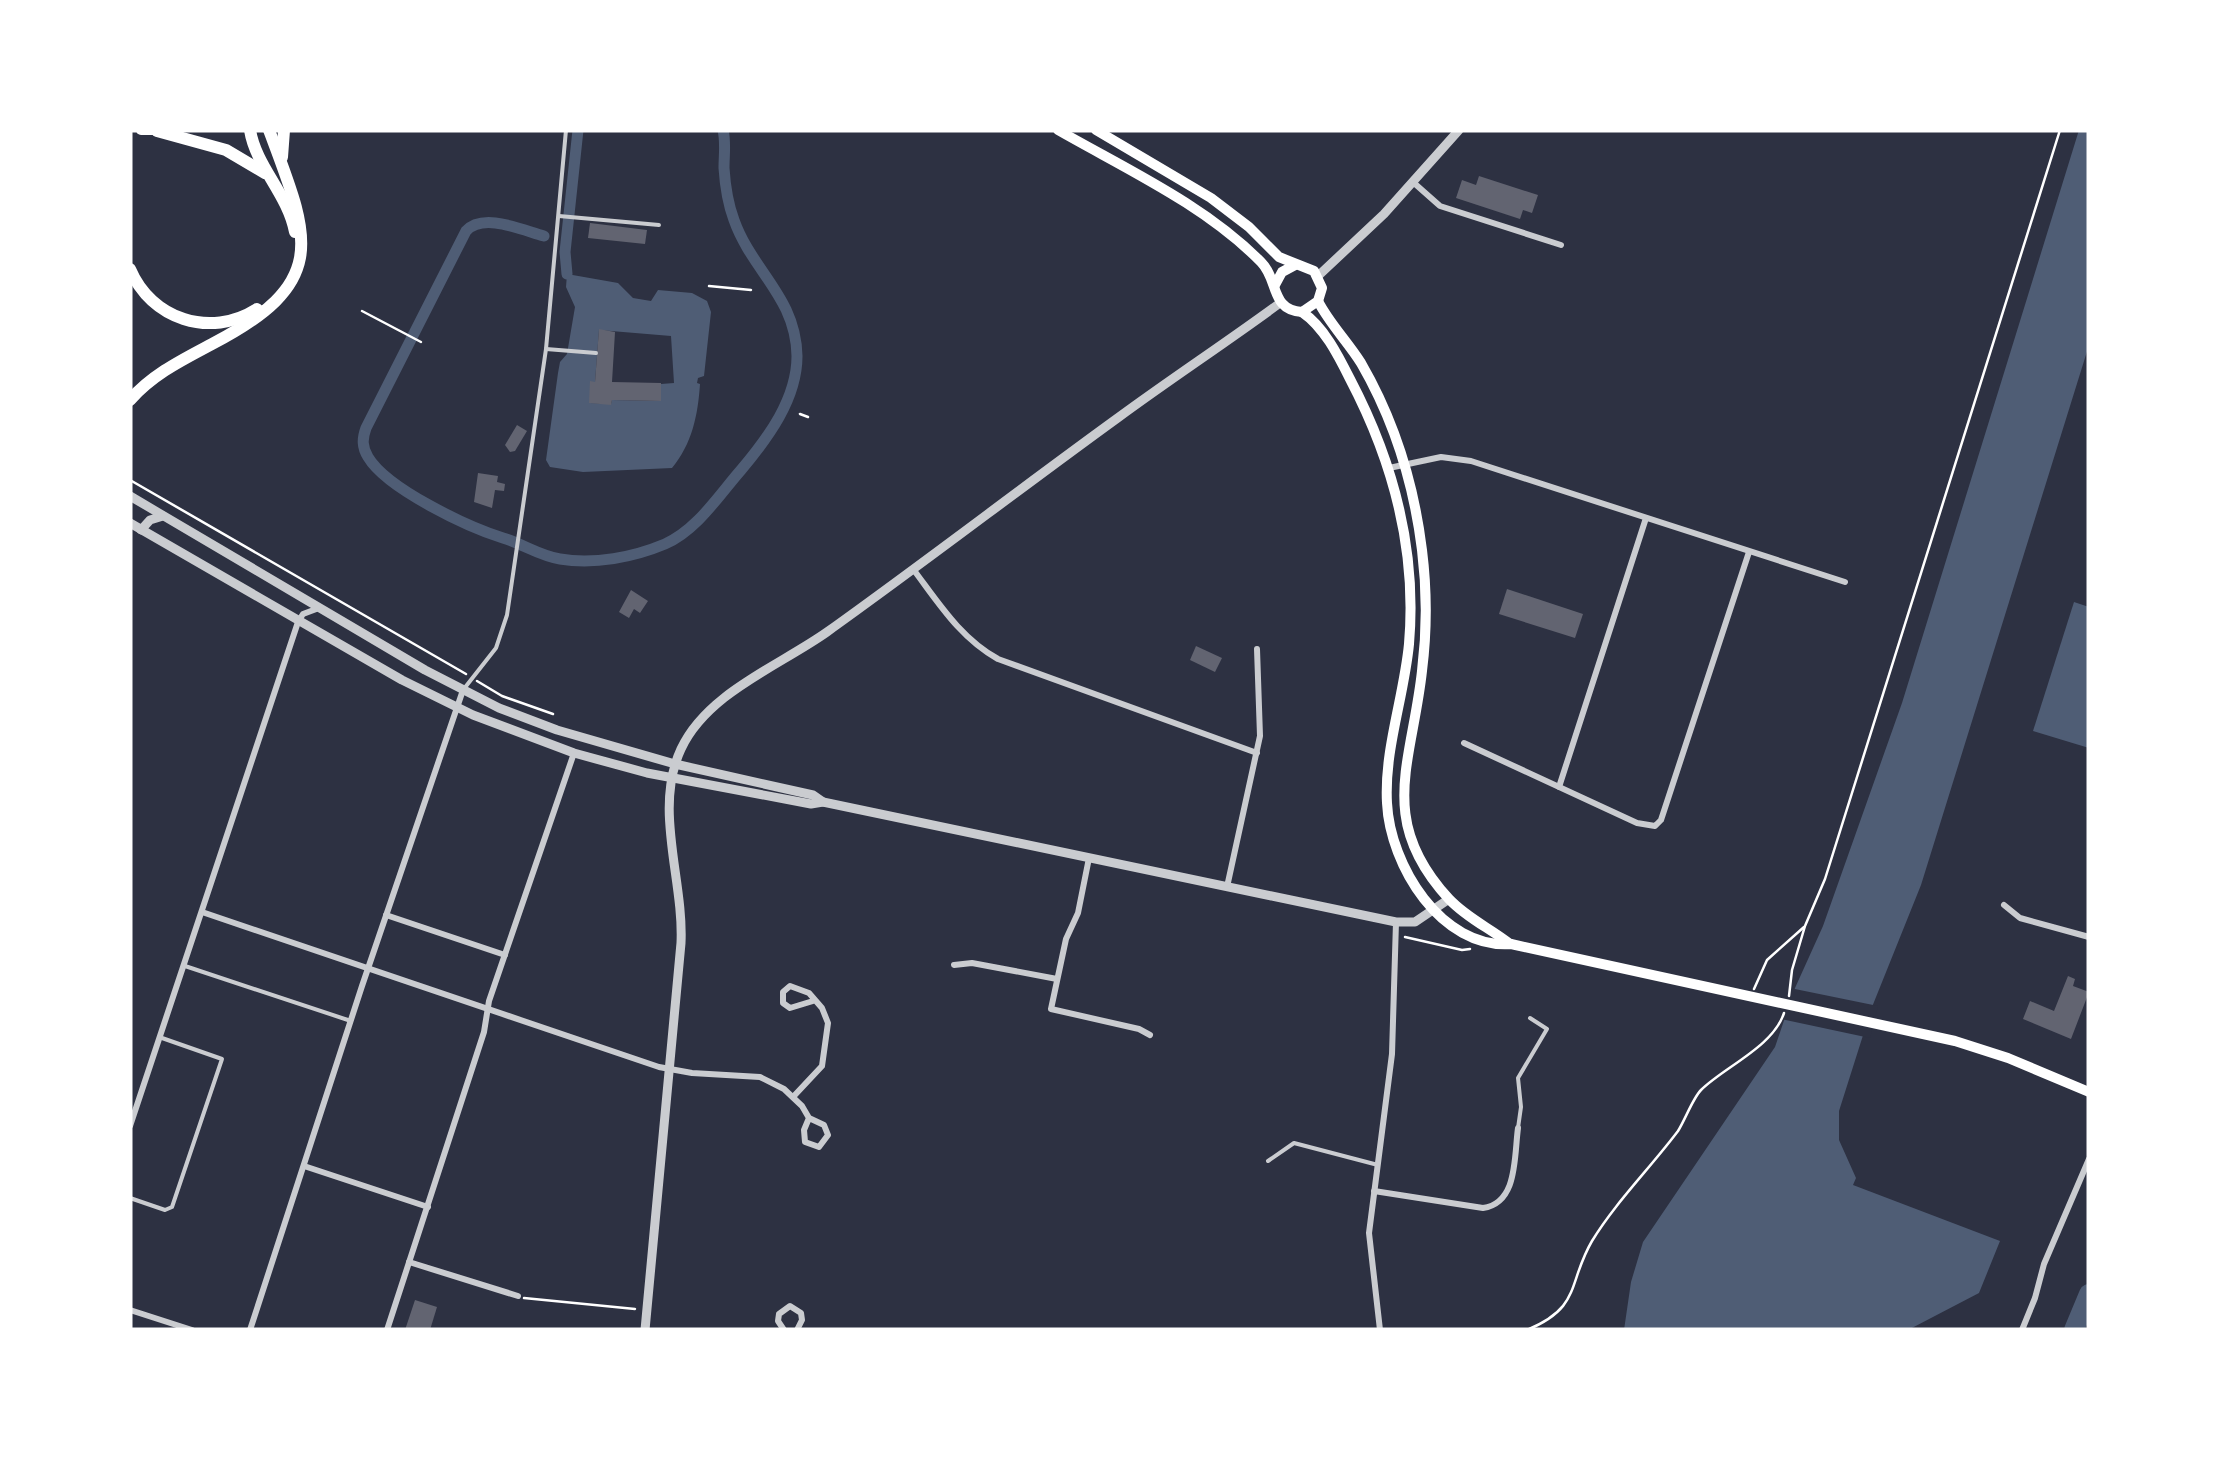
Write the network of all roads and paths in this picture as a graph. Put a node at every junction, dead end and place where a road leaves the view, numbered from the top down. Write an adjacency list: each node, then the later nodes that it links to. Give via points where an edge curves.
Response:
1 (140, 130): 11 (main road)
2 (171, 130): 11 (main road)
3 (250, 130): 13 (highway)
4 (269, 130): 12 (highway)
5 (284, 130): 12 (highway)
6 (566, 130): 15 (lane)
7 (1058, 130): 21 (main road, via 1197,212 1264,264)
8 (1096, 130): 18 (main road, via 1215,201)
9 (1459, 130): 14 (street)
10 (2060, 130): 76 (path, via 1825,879 1806,926 1767,960)
11 (157, 131): 13 (highway, via 226,150)
12 (282, 164): 31 (highway, via 302,233 287,289 256,318 164,370)
13 (271, 177): 19 (highway, via 288,208 294,246 284,279 251,313 218,324 176,317 148,298)
14 (1414, 183): 17 (street, via 1440,206); 20 (street)
15 (558, 216): 16 (lane); 29 (lane)
16 (659, 224)
17 (1561, 246)
18 (1296, 265): 20 (main road); 21 (main road)
19 (130, 269)
20 (1318, 276): 24 (main road)
21 (1275, 285): 25 (main road)
22 (709, 286): 23 (path)
23 (751, 290)
24 (1318, 301): 27 (main road); 34 (main road, via 1375,388)
25 (1280, 303): 27 (main road); 43 (street)
26 (362, 310): 28 (path)
27 (1302, 312): 35 (main road, via 1346,370)
28 (421, 342)
29 (546, 349): 30 (lane); 48 (lane, via 501,638)
30 (596, 353)
31 (130, 400)
32 (800, 414): 33 (path)
33 (808, 417)
34 (1404, 463): 35 (street); 39 (street, via 1471,460); 61 (main road, via 1423,551 1426,612 1402,804 1410,838)
35 (1389, 468): 63 (main road, via 1405,543 1410,614 1387,803 1400,860)
36 (130, 480): 48 (path)
37 (130, 496): 38 (street)
38 (163, 516): 41 (street); 45 (street)
39 (1646, 518): 42 (street); 57 (street)
40 (130, 524): 41 (street)
41 (140, 530): 46 (street)
42 (1749, 552): 44 (street); 57 (street, via 1661,820 1637,824)
43 (913, 569): 54 (street, via 958,628 998,659); 55 (street, via 726,697 693,730)
44 (1845, 582)
45 (318, 608): 46 (street); 49 (street)
46 (298, 622): 50 (street); 64 (street)
47 (1256, 649): 54 (street)
48 (472, 678): 49 (lane); 51 (path)
49 (463, 690): 50 (street); 55 (street, via 557,730)
50 (457, 708): 53 (street); 65 (street)
51 (553, 714)
52 (1464, 743): 57 (street)
53 (574, 753): 56 (street); 71 (street)
54 (1256, 753): 60 (street)
55 (675, 764): 56 (street); 58 (street)
56 (671, 778): 58 (street); 84 (street, via 682,924)
57 (1559, 788)
58 (823, 802): 59 (street)
59 (1089, 858): 60 (street); 75 (street)
60 (1227, 888): 66 (street)
61 (1449, 899): 63 (street); 70 (main road)
62 (2004, 906): 68 (street, via 2020,918)
63 (1434, 909): 66 (street, via 1415,922); 69 (main road)
64 (202, 912): 72 (street); 74 (street)
65 (386, 916): 71 (street); 74 (street)
66 (1396, 922): 67 (street)
67 (1394, 934): 69 (path, via 1462,950); 92 (street, via 1392,1054)
68 (2089, 937)
69 (1486, 943): 70 (main road)
70 (1511, 944): 76 (main road)
71 (505, 955): 78 (street)
72 (184, 966): 80 (lane); 82 (street)
73 (954, 966): 75 (street, via 972,963)
74 (368, 970): 78 (street); 80 (street)
75 (1057, 979): 81 (street, via 1050,1009)
76 (1752, 996): 85 (main road, via 1991,1052)
77 (813, 1001): 77 (street, via 797,986 782,992 790,1008); 86 (street, via 828,1024 822,1066)
78 (488, 1010): 84 (street); 96 (street)
79 (1530, 1018): 89 (lane, via 1547,1029 1518,1078)
80 (351, 1021): 93 (street)
81 (1150, 1035)
82 (161, 1038): 88 (street); 95 (lane, via 222,1059 172,1208)
83 (1749, 1056): 108 (path, via 1701,1090 1682,1125 1595,1236 1567,1304)
84 (670, 1069): 86 (street, via 760,1077); 100 (street)
85 (2089, 1092)
86 (793, 1097): 87 (street)
87 (809, 1118): 87 (street, via 805,1142 819,1147 827,1130)
88 (130, 1126)
89 (1518, 1128): 94 (street, via 1510,1186 1496,1205)
90 (2089, 1160): 109 (street)
91 (1268, 1161): 92 (lane, via 1294,1143)
92 (1378, 1165): 94 (street)
93 (304, 1166): 96 (street); 102 (street)
94 (1374, 1191): 107 (street, via 1369,1233)
95 (130, 1198)
96 (428, 1207): 97 (street)
97 (410, 1262): 98 (street); 103 (street)
98 (518, 1296): 100 (path)
99 (130, 1310): 101 (street)
100 (647, 1310): 104 (street)
101 (192, 1330)
102 (250, 1330)
103 (386, 1330)
104 (645, 1330)
105 (784, 1330): 106 (street, via 778,1314 790,1306 801,1313)
106 (797, 1330)
107 (1380, 1330)
108 (1527, 1330)
109 (2022, 1330)

